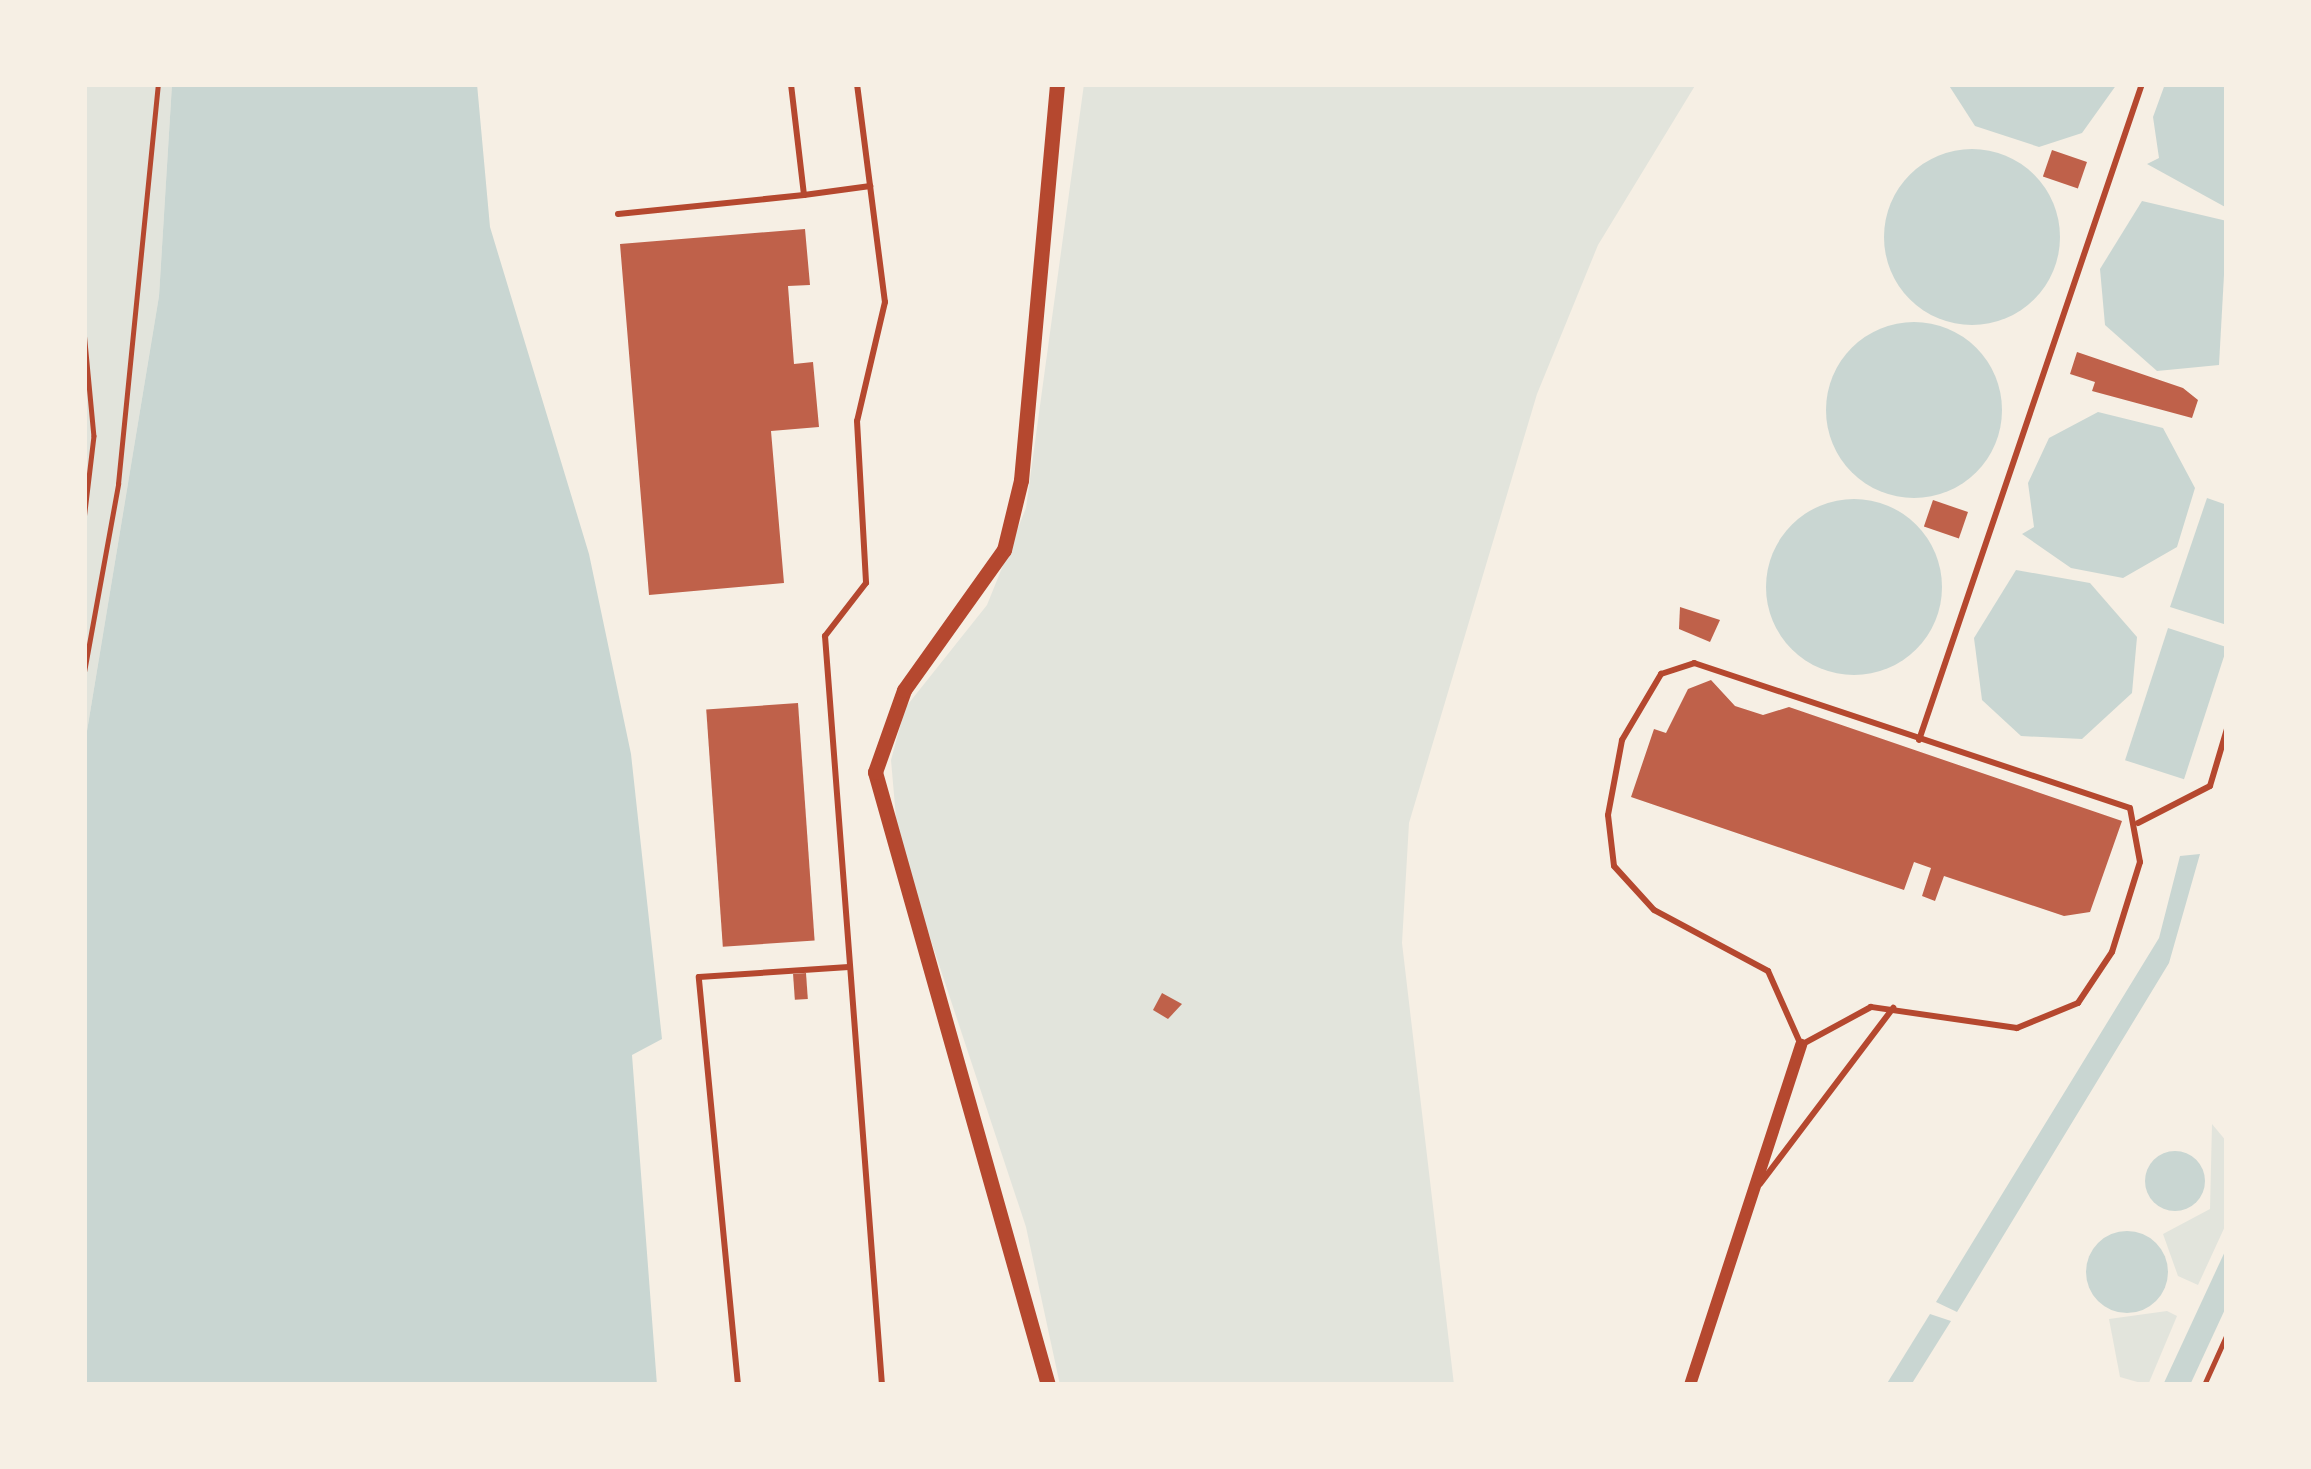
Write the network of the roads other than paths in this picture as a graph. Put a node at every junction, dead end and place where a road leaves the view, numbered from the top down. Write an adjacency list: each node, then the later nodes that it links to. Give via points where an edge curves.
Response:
1 (791, 84): 6 (lane)
2 (857, 84): 5 (lane)
3 (1057, 84): 15 (street, via 1021,480 1004,550 904,690 875,772)
4 (2142, 84): 9 (lane)
5 (870, 186): 6 (lane); 11 (lane, via 885,302 857,421 866,583 824,636)
6 (804, 195): 7 (lane)
7 (618, 214)
8 (2227, 729): 10 (lane, via 2210,786)
9 (1919, 740): 10 (lane, via 2130,808); 13 (lane, via 1694,663 1661,674 1622,740 1608,815 1614,866 1654,910 1768,970)
10 (2138, 824): 12 (lane, via 2140,862 2112,952 2078,1003 2017,1028)
11 (850, 967): 16 (lane, via 699,976); 17 (lane)
12 (1894, 1007): 13 (lane); 14 (lane)
13 (1801, 1045): 14 (street)
14 (1754, 1191): 18 (street)
15 (1047, 1383)
16 (738, 1385)
17 (882, 1385)
18 (1690, 1385)

